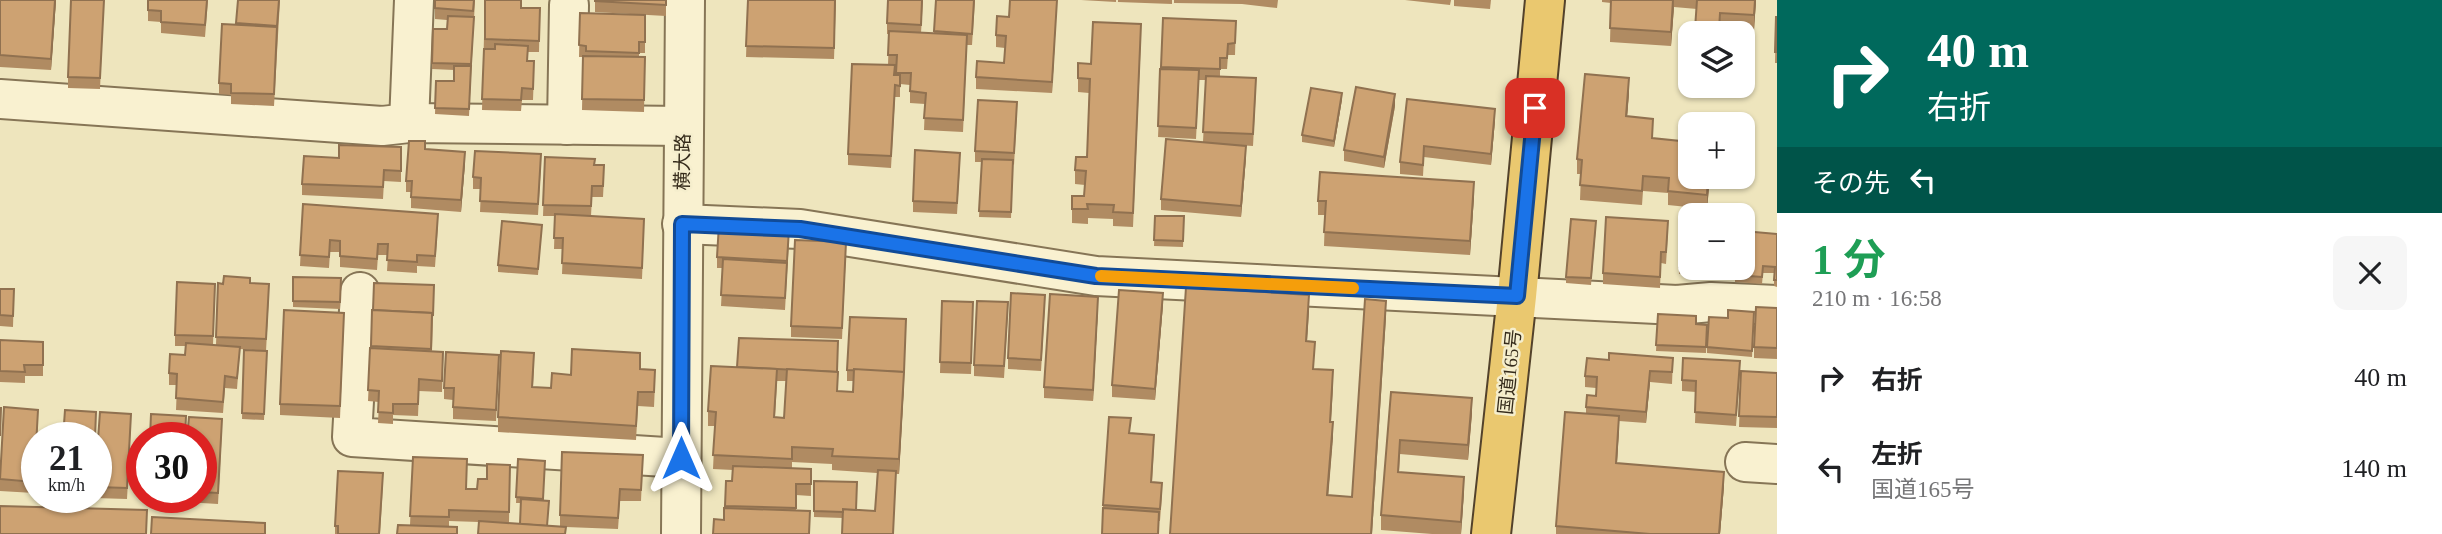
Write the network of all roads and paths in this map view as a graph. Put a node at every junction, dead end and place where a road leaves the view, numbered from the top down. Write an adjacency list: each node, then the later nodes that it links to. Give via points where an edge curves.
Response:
1 (414, 0): 6 (street)
2 (685, 0): 8 (street, 横大路)
3 (1545, 0): 11 (highway, 国道165号)
4 (569, 5): 7 (street)
5 (0, 99): 6 (street, via 382,126)
6 (409, 123): 7 (street)
7 (567, 125): 8 (street)
8 (683, 126): 9 (street, 横大路)
9 (682, 224): 11 (street, via 800,229 1096,276); 13 (street, 横大路)
10 (360, 292): 13 (street, via 352,437)
11 (1517, 296): 12 (street, via 1677,306 1711,302); 15 (highway, 国道165号)
12 (1777, 305)
13 (681, 458): 14 (street, 横大路)
14 (681, 534)
15 (1491, 534)

